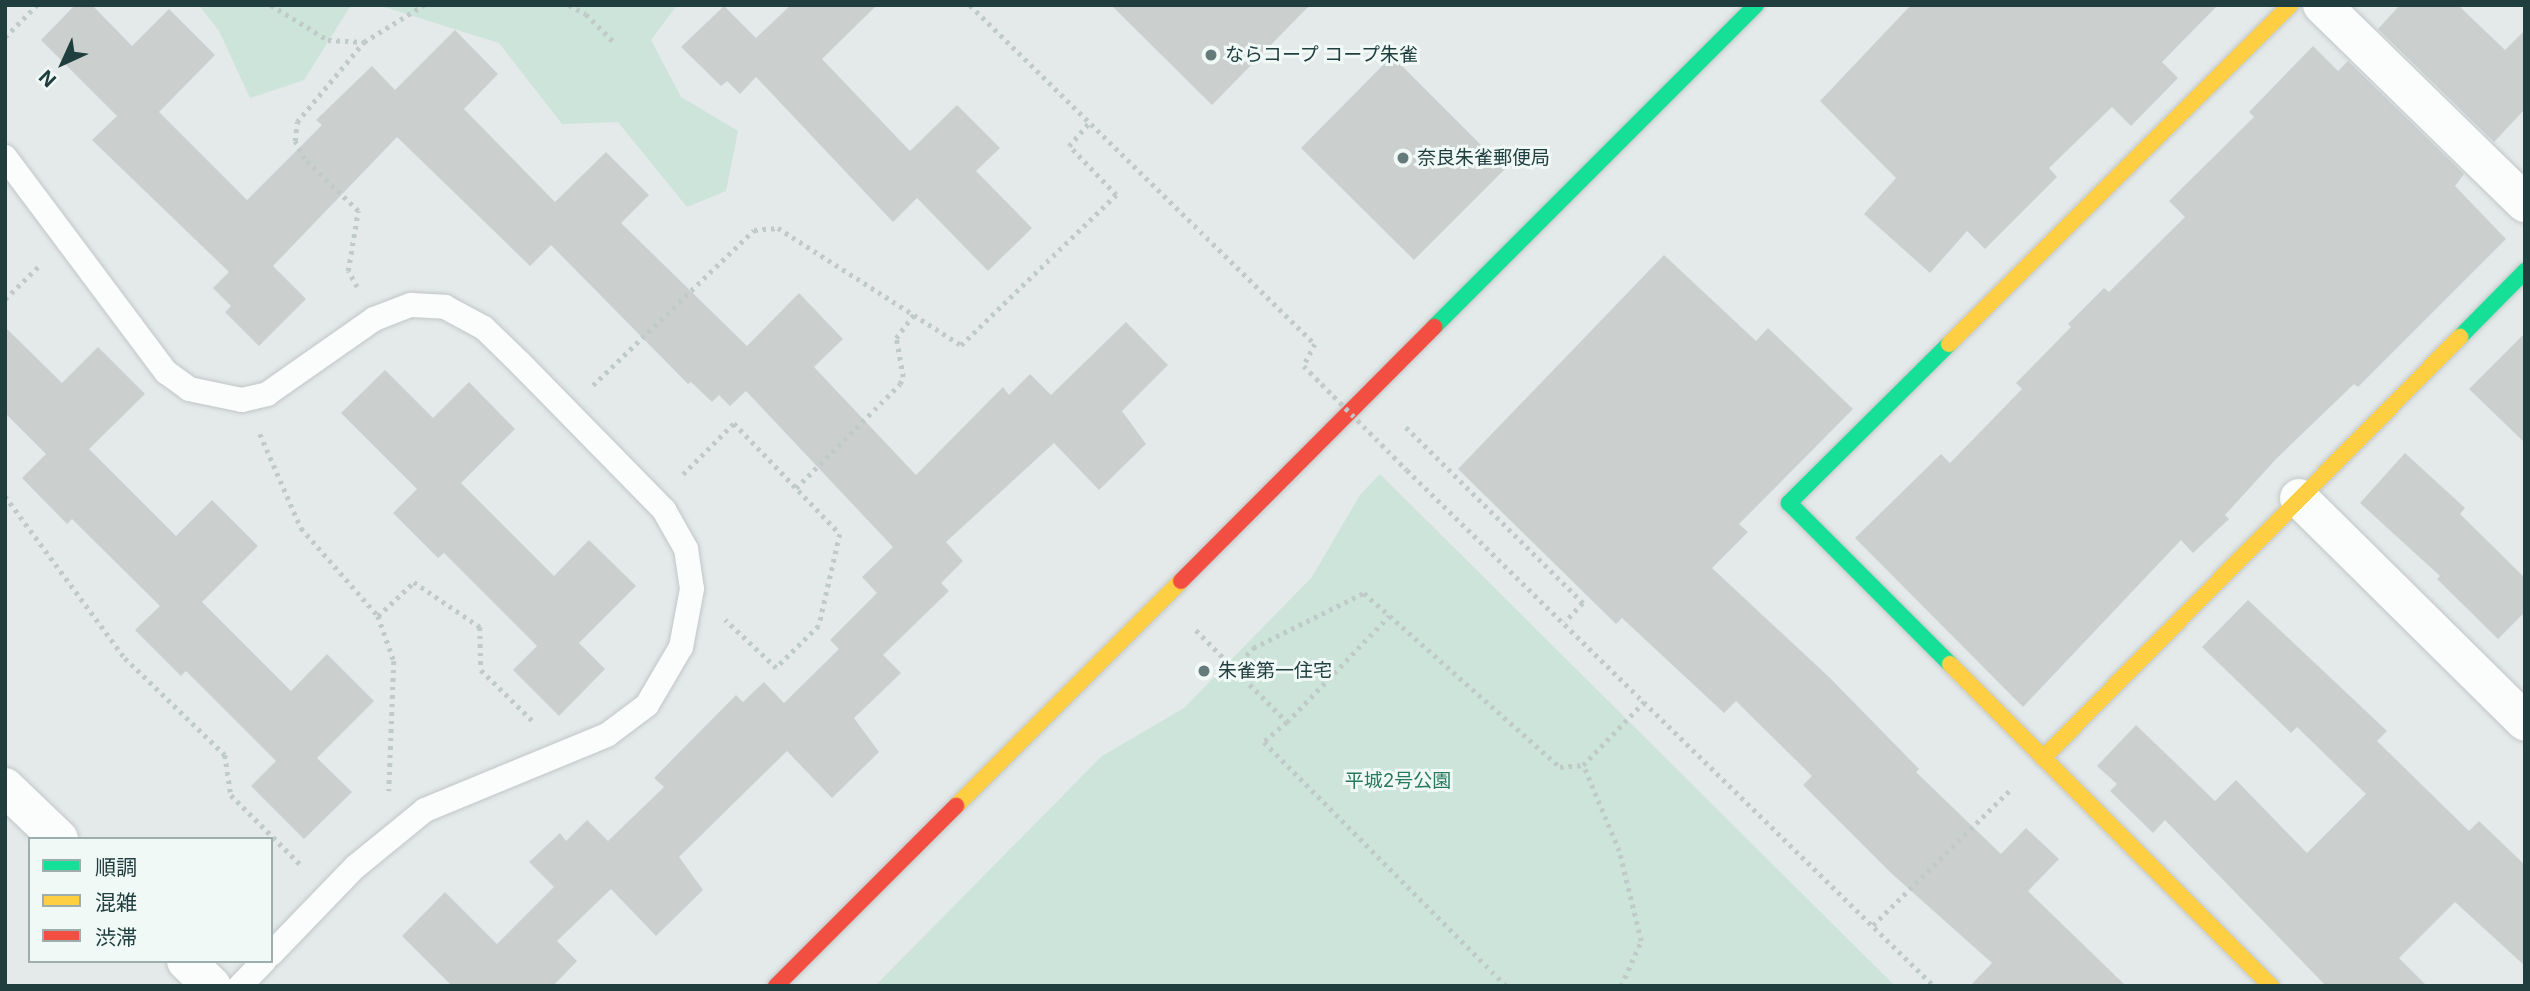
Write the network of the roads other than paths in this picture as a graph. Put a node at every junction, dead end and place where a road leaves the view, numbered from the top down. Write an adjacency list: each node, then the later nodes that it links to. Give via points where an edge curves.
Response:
1 (1756, 5): 17 (street)
2 (2290, 5): 9 (street, via 1790,503)
3 (2322, 5): 5 (street)
4 (5, 157): 12 (lane, via 166,372 189,389 216,397 267,394 374,319 411,306 445,307 484,328 567,411 655,501 686,549 692,589 681,647 647,705 607,735 425,810 330,893)
5 (2525, 203)
6 (2525, 271): 7 (street)
7 (2299, 498): 8 (street); 9 (street)
8 (2525, 722)
9 (2043, 758): 18 (street)
10 (5, 787): 11 (street)
11 (57, 837)
12 (273, 952)
13 (188, 963): 15 (street)
14 (262, 963): 16 (lane)
15 (212, 986)
16 (240, 986)
17 (776, 986)
18 (2271, 986)

